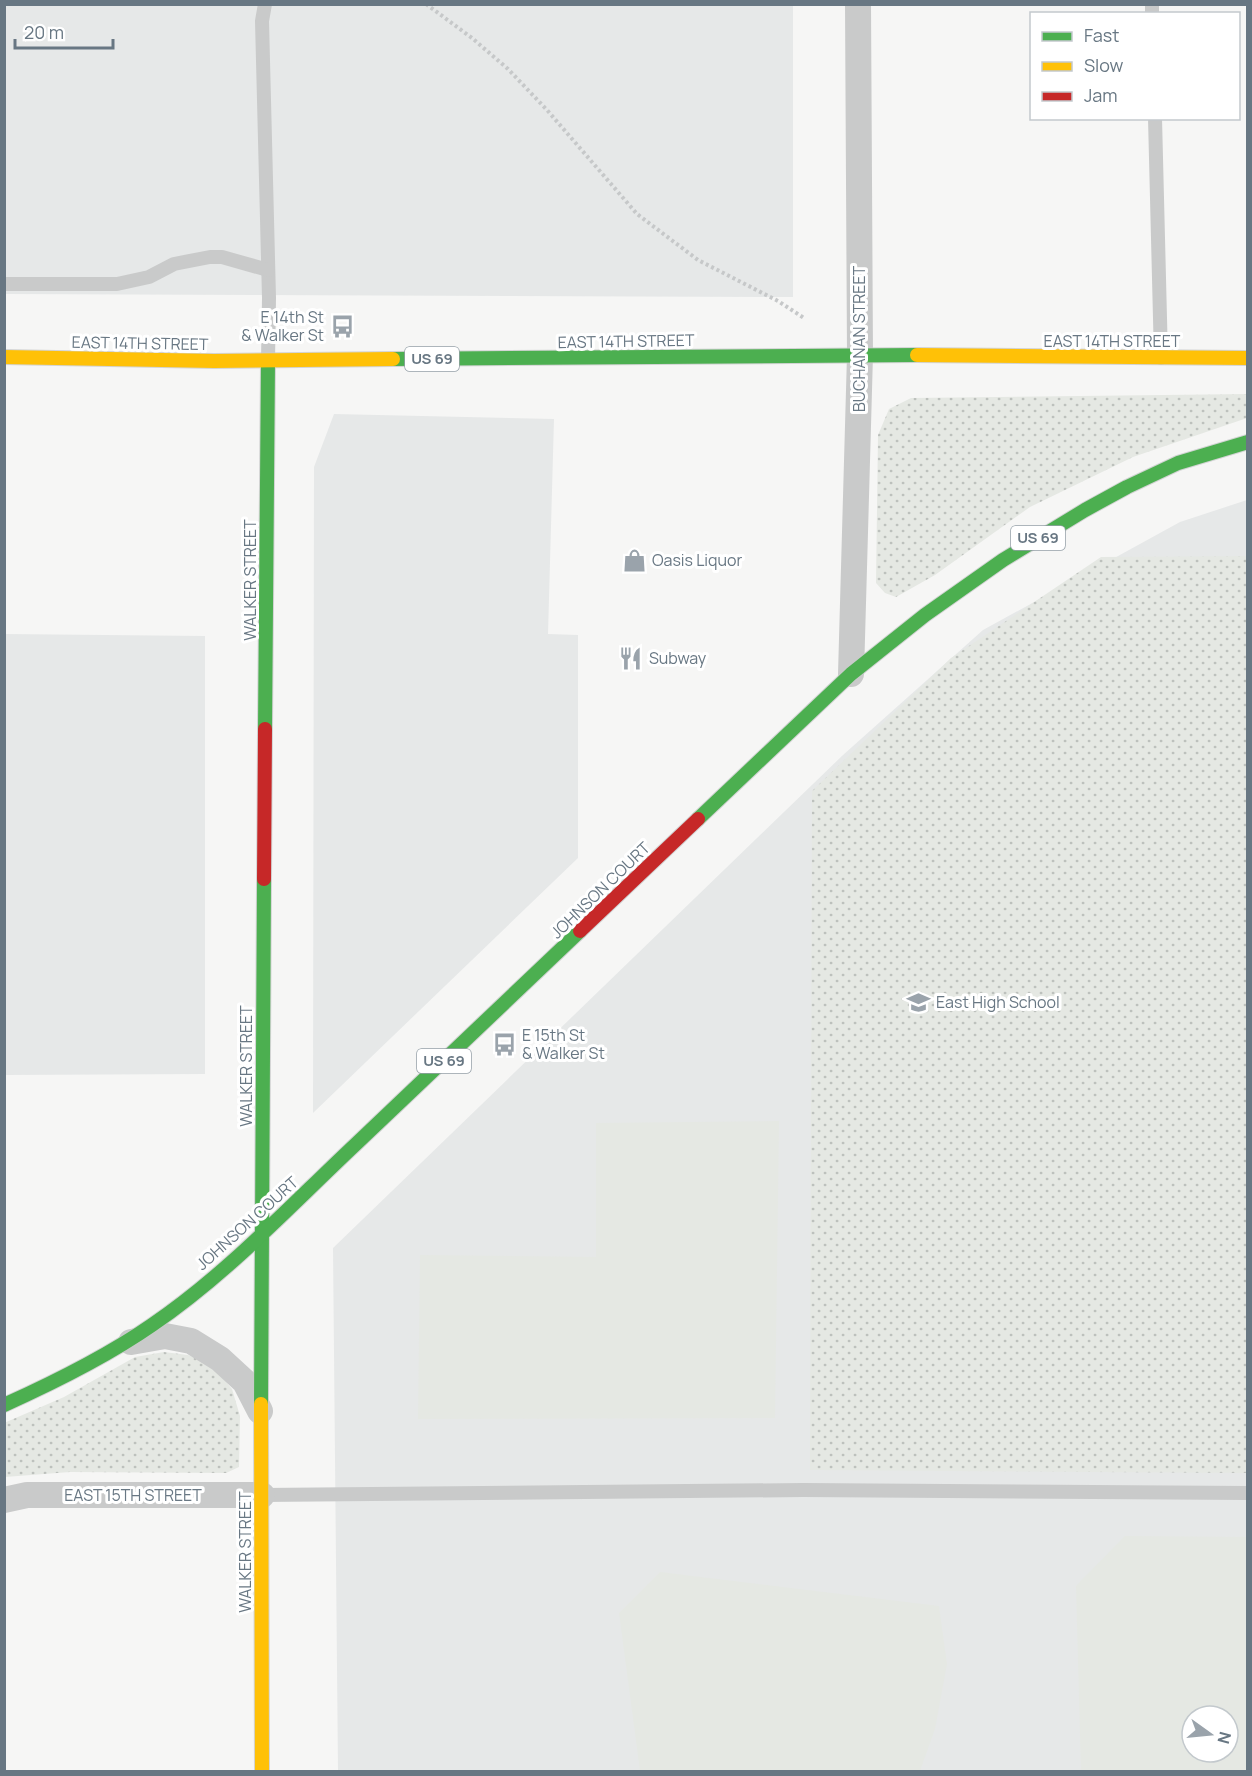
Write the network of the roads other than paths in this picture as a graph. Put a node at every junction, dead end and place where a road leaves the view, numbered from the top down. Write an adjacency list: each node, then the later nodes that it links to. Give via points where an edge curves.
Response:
1 (265, 4): 4 (lane, via 262,21)
2 (858, 4): 6 (street, BUCHANAN STREET)
3 (1155, 120): 8 (lane)
4 (268, 270): 5 (lane, via 222,257 174,264 149,277 117,284); 10 (lane)
5 (4, 284)
6 (860, 355): 8 (main road, EAST 14TH STREET / US 69); 10 (main road, EAST 14TH STREET / US 69); 12 (street, BUCHANAN STREET)
7 (4, 357): 10 (main road, EAST 14TH STREET / US 69)
8 (1161, 358): 9 (main road, EAST 14TH STREET / US 69)
9 (1248, 358)
10 (268, 361): 13 (main road, WALKER STREET)
11 (1248, 442): 12 (main road, JOHNSON COURT / US 69, via 1171,466 1074,515 979,577)
12 (851, 674): 13 (main road, JOHNSON COURT / US 69)
13 (261, 1234): 14 (main road, JOHNSON COURT / US 69, via 195,1293); 16 (main road, WALKER STREET)
14 (125, 1343): 15 (main road, JOHNSON COURT / US 69, via 50,1385); 16 (street, via 165,1336 191,1341 220,1359 245,1382)
15 (4, 1405)
16 (262, 1415): 18 (main road, WALKER STREET)
17 (1248, 1493): 18 (lane, via 803,1490)
18 (262, 1495): 19 (street, EAST 15TH STREET, via 27,1495); 20 (main road, WALKER STREET)
19 (4, 1500)
20 (262, 1772)

